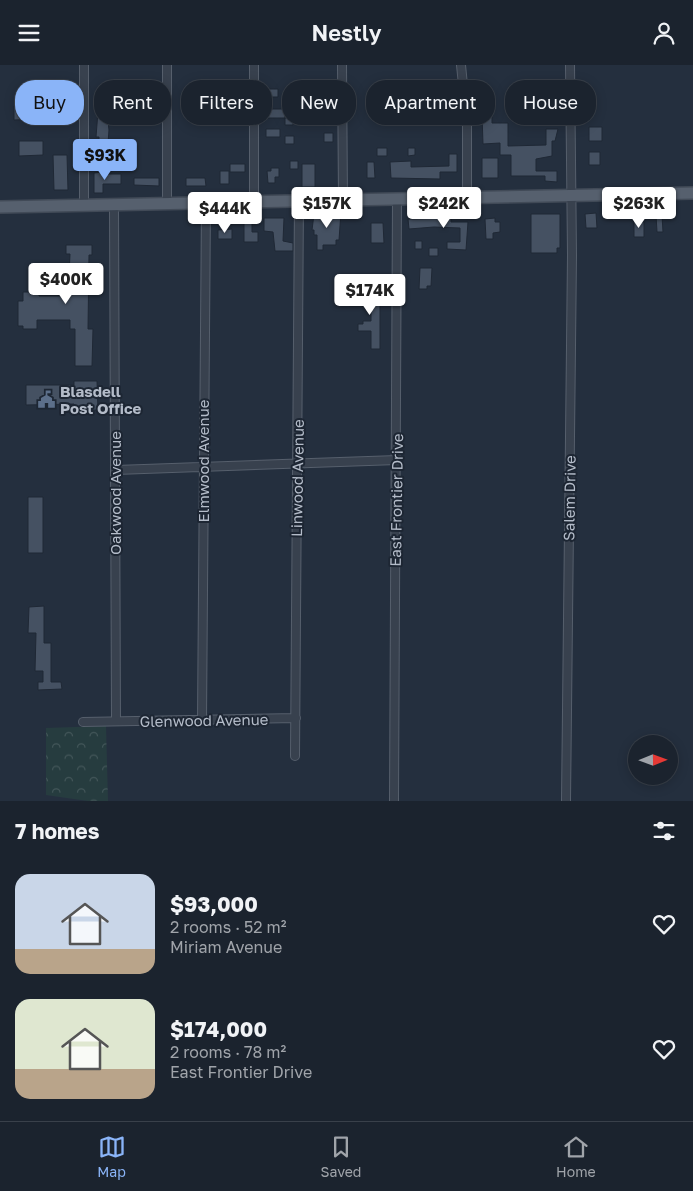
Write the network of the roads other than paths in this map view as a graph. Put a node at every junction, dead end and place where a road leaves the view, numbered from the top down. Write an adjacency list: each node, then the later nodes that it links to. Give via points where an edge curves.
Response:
1 (84, 65): 16 (street)
2 (167, 65): 15 (street)
3 (254, 65): 13 (street)
4 (342, 65): 11 (street)
5 (461, 65): 9 (street, via 467,125)
6 (570, 65): 8 (street, Salem Drive)
7 (693, 193): 8 (main road)
8 (571, 196): 9 (main road); 29 (street, Salem Drive)
9 (467, 198): 10 (main road)
10 (397, 199): 11 (main road); 19 (street, East Frontier Drive)
11 (343, 200): 12 (main road)
12 (300, 201): 13 (main road); 20 (street, Linwood Avenue)
13 (254, 202): 14 (main road)
14 (206, 203): 15 (main road); 21 (street, Elmwood Avenue)
15 (167, 204): 17 (main road)
16 (84, 205): 17 (main road); 18 (main road)
17 (114, 205): 22 (street, Oakwood Avenue)
18 (0, 207)
19 (397, 460): 20 (street); 28 (street, East Frontier Drive)
20 (297, 465): 21 (street); 23 (street, Linwood Avenue)
21 (204, 467): 22 (street); 24 (street, Elmwood Avenue)
22 (116, 470): 25 (street, Oakwood Avenue)
23 (296, 717): 24 (street, Glenwood Avenue); 27 (street, Linwood Avenue)
24 (202, 719): 25 (street, Glenwood Avenue)
25 (114, 721): 26 (street, Glenwood Avenue)
26 (83, 722)
27 (295, 756)
28 (394, 801)
29 (566, 801)

